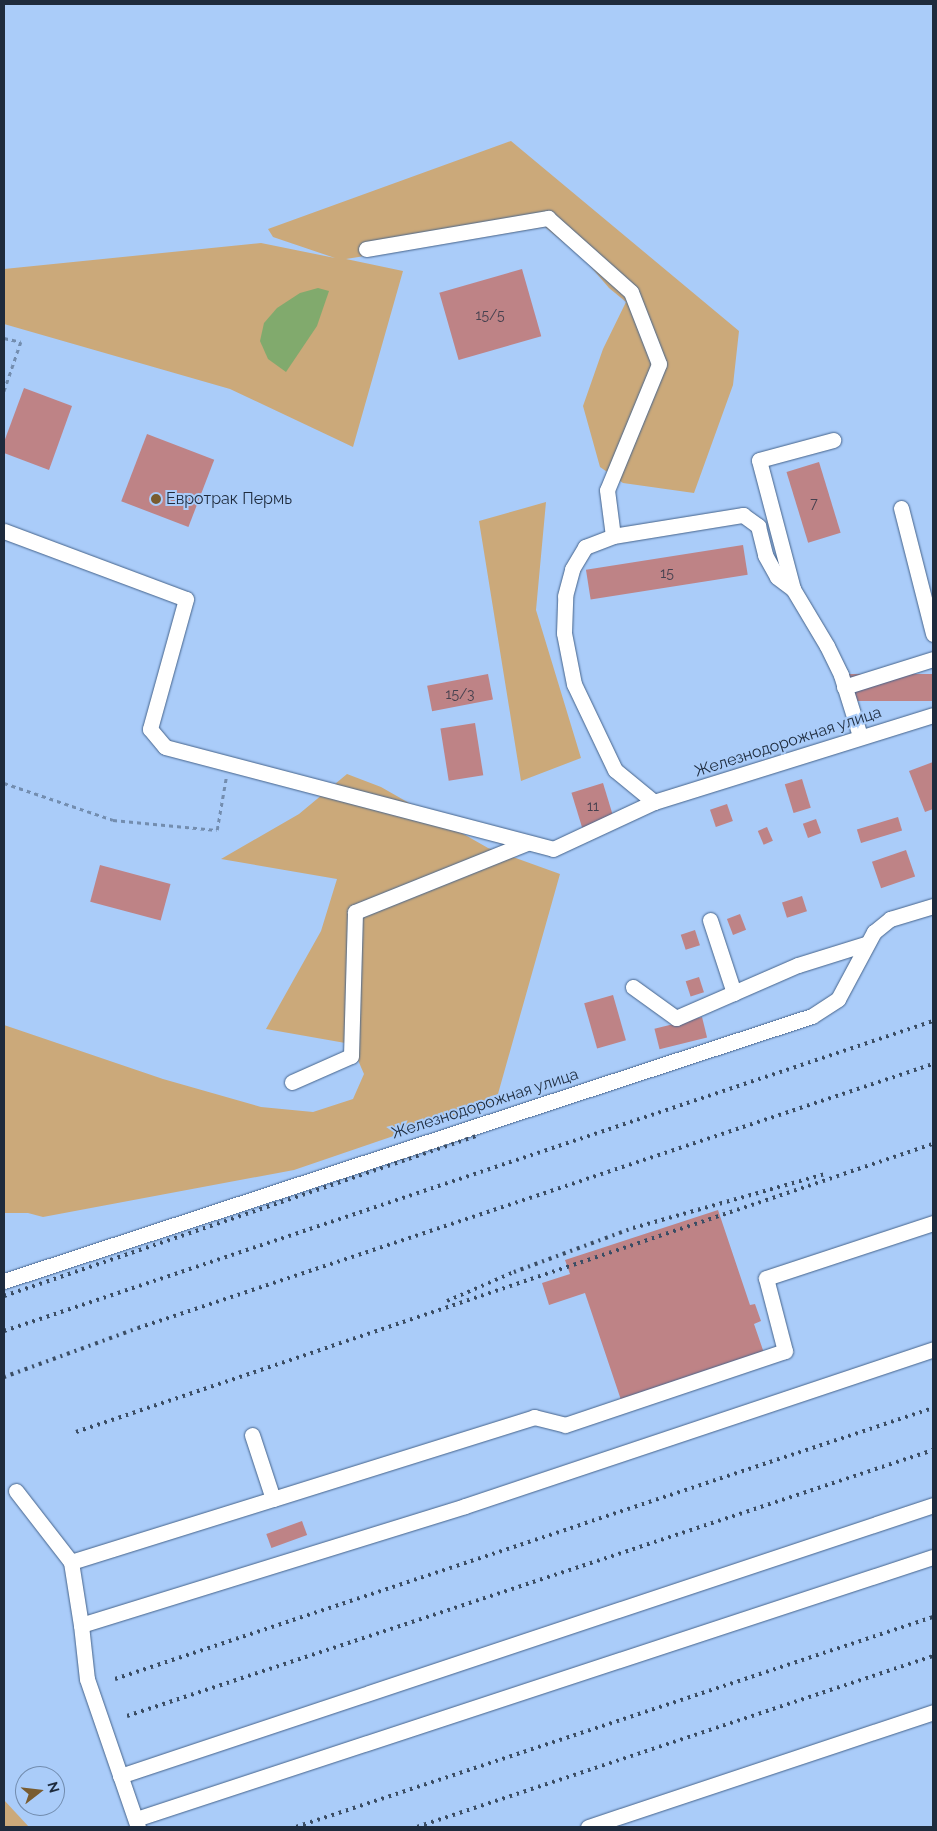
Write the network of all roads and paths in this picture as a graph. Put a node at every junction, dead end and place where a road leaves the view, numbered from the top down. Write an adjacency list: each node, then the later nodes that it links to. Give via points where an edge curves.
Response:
1 (366, 249): 7 (street, via 548,218 631,292 659,364 607,490)
2 (4, 338): 3 (path, via 21,342)
3 (4, 392)
4 (833, 440): 8 (street, via 759,460)
5 (901, 508): 9 (street)
6 (4, 531): 14 (street, Железнодорожная улица, via 186,599 150,729 165,748)
7 (613, 536): 8 (street, via 743,515 758,526 765,555 777,577); 16 (street, via 585,547 572,569 565,596 564,633 574,684 615,770)
8 (793, 589): 11 (street, via 827,646)
9 (933, 634)
10 (933, 659): 11 (street)
11 (844, 687): 13 (street)
12 (933, 715): 13 (street, Железнодорожная улица)
13 (860, 736): 16 (street, Железнодорожная улица)
14 (229, 764): 15 (path, via 218,830 113,820); 17 (street, Железнодорожная улица)
15 (4, 783)
16 (654, 802): 17 (street, Железнодорожная улица, via 553,849)
17 (527, 843): 23 (street, via 355,912 351,1056)
18 (933, 906): 20 (street, Железнодорожная улица, via 890,919)
19 (710, 920): 22 (street)
20 (865, 944): 22 (street, via 798,965); 25 (street, Железнодорожная улица, via 838,999 812,1016)
21 (633, 987): 22 (street, via 676,1018)
22 (734, 993)
23 (292, 1082)
24 (933, 1223): 29 (street, via 766,1278 785,1351 565,1425 534,1417)
25 (4, 1281)
26 (933, 1349): 33 (street, via 474,1503)
27 (252, 1435): 29 (street)
28 (16, 1491): 32 (street)
29 (273, 1498): 32 (street)
30 (933, 1505): 35 (street)
31 (933, 1557): 36 (street)
32 (71, 1562): 33 (street)
33 (82, 1625): 35 (street, via 87,1679)
34 (933, 1712): 37 (street)
35 (120, 1776): 36 (street)
36 (137, 1823)
37 (588, 1827)

